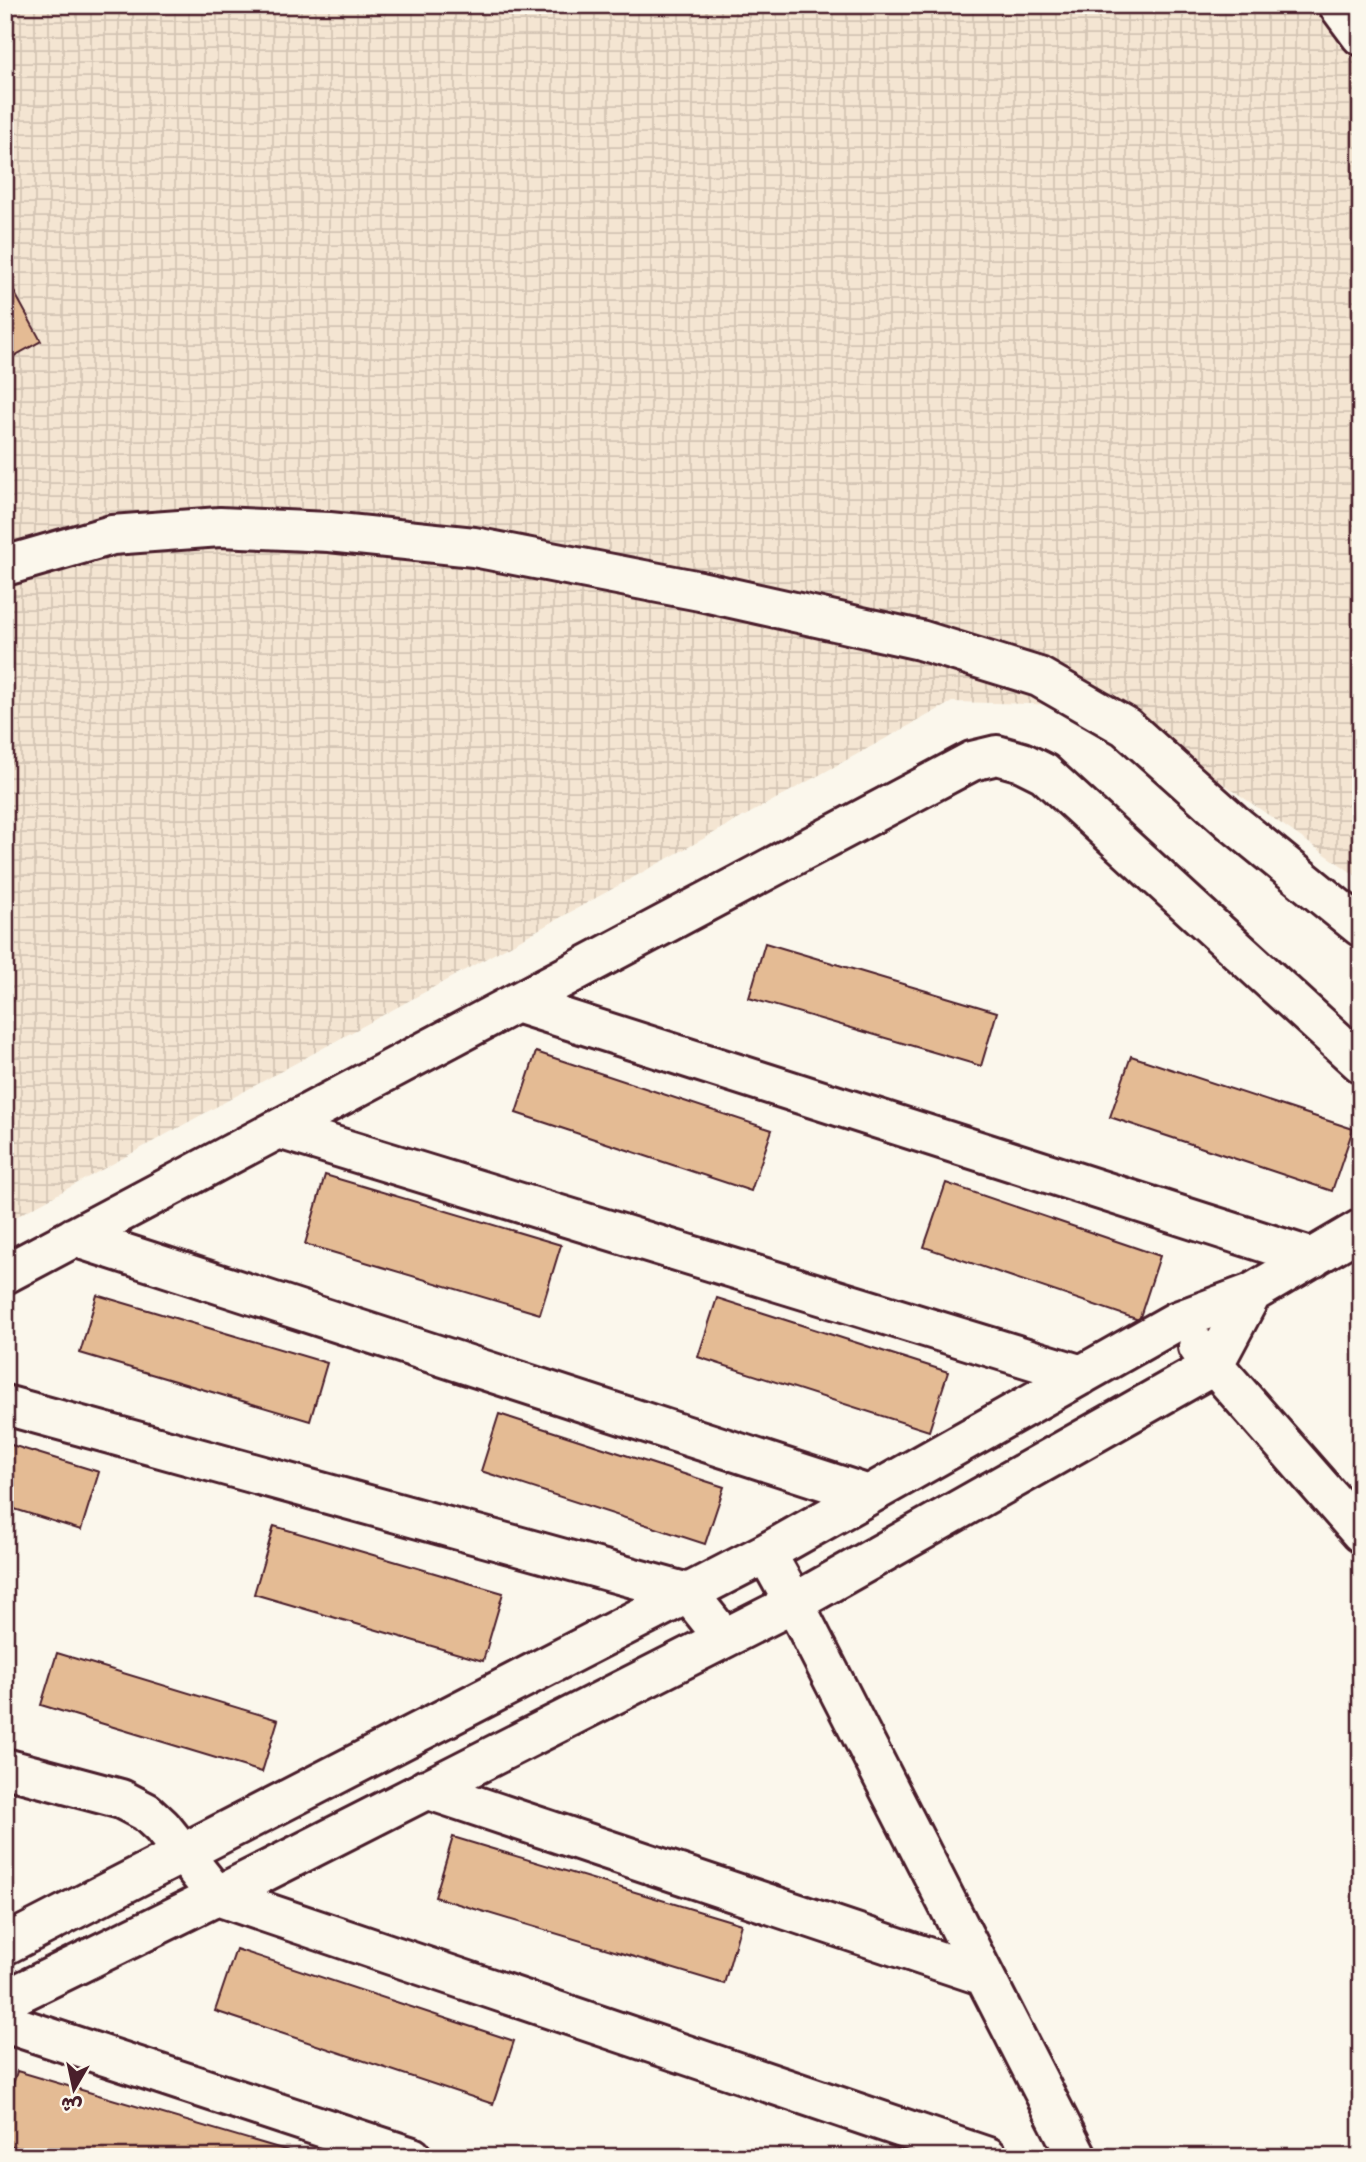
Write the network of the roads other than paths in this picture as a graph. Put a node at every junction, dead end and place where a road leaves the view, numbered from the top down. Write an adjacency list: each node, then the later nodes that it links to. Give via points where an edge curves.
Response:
1 (1338, 5): 2 (lane)
2 (1361, 36)
3 (5, 566): 4 (lane, via 112,535 220,527 329,532 474,547 920,640 1039,677 1126,727 1231,822)
4 (1361, 927)
5 (516, 1003): 6 (lane, via 972,761 997,755 1044,774); 7 (lane); 10 (lane)
6 (1361, 1063)
7 (279, 1129): 9 (lane); 15 (lane)
8 (1361, 1229): 10 (lane)
9 (75, 1237): 11 (lane); 17 (lane)
10 (1313, 1258): 12 (lane)
11 (5, 1274)
12 (1252, 1293): 13 (lane); 14 (lane)
13 (1177, 1321): 14 (lane); 15 (lane)
14 (1213, 1366): 18 (lane); 21 (lane)
15 (1082, 1375): 17 (lane)
16 (5, 1405): 20 (lane)
17 (869, 1495): 19 (lane)
18 (1361, 1533)
19 (766, 1553): 20 (lane); 21 (lane)
20 (688, 1593): 22 (lane); 25 (lane)
21 (794, 1603): 22 (lane); 28 (lane)
22 (724, 1639): 24 (lane)
23 (5, 1768): 25 (lane, via 121,1799 146,1812)
24 (426, 1789): 26 (lane); 28 (lane)
25 (183, 1853): 26 (lane); 27 (lane)
26 (217, 1896): 29 (lane); 32 (lane)
27 (5, 1945)
28 (984, 1976): 33 (lane)
29 (5, 2000)
30 (5, 2023): 31 (lane)
31 (412, 2157)
32 (988, 2157)
33 (1077, 2157)

